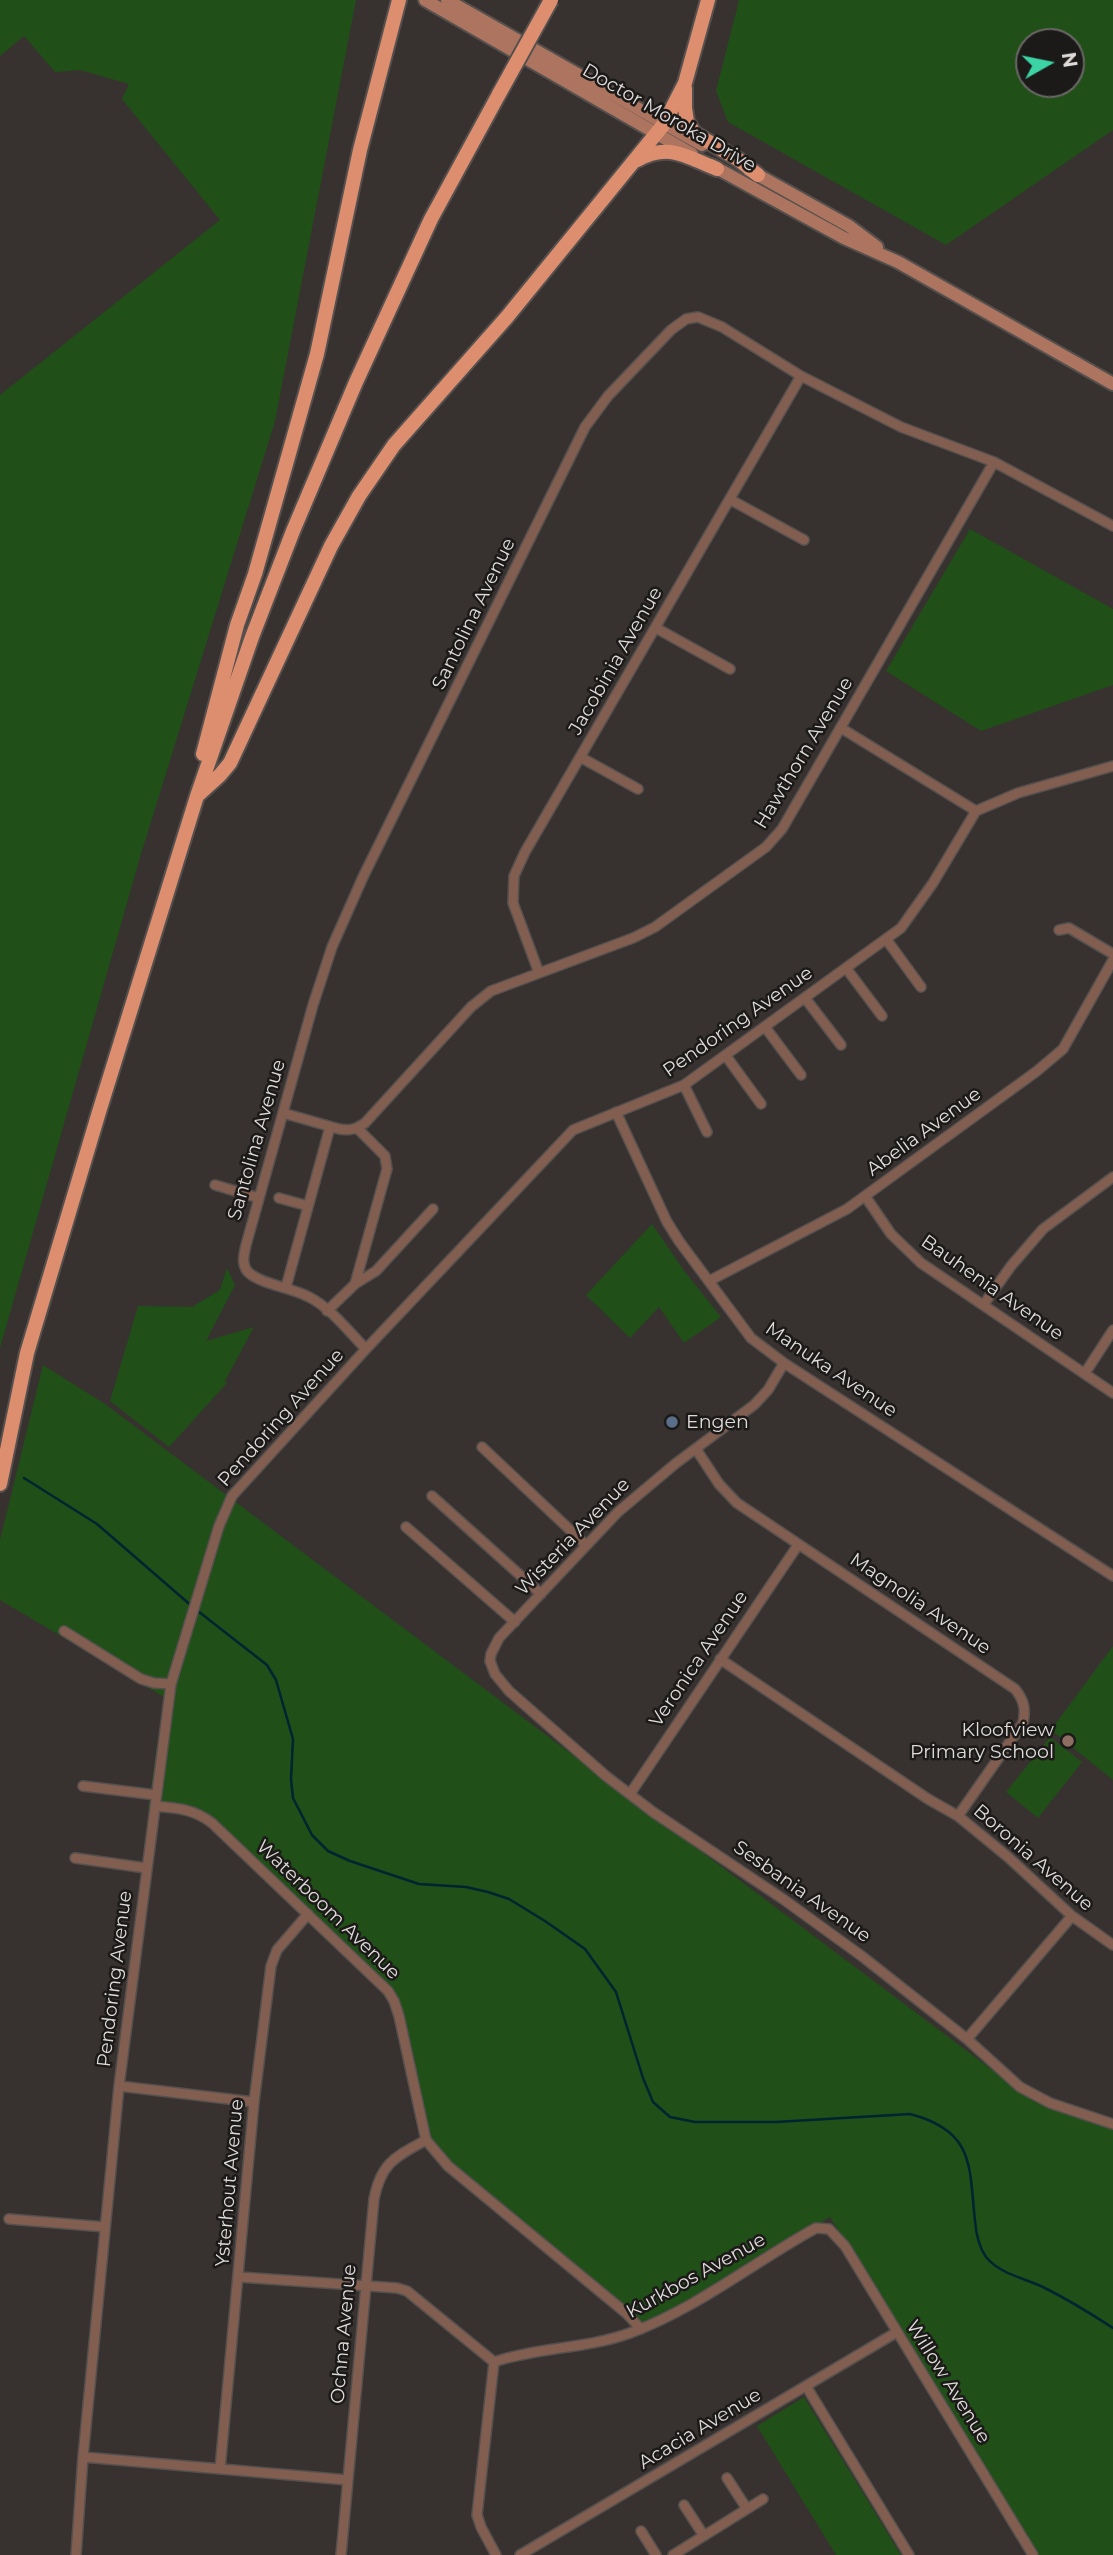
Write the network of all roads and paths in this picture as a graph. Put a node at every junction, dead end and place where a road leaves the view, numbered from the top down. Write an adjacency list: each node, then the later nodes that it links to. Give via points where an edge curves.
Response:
1 (399, 0): 24 (highway, via 360,150 317,354 223,675)
2 (425, 0): 7 (main road, Doctor Moroka Drive)
3 (447, 0): 7 (main road, Doctor Moroka Drive)
4 (551, 0): 24 (highway, bridge, via 431,219 356,382 293,531)
5 (708, 0): 6 (highway)
6 (685, 83): 7 (highway); 10 (highway, via 687,121 694,133)
7 (660, 129): 8 (highway); 9 (main road, Doctor Moroka Drive); 10 (main road, Doctor Moroka Drive)
8 (636, 161): 9 (highway, via 673,150); 24 (highway, via 394,445 331,545 230,763)
9 (717, 169): 11 (main road, Doctor Moroka Drive)
10 (758, 175): 11 (main road, Doctor Moroka Drive, via 849,226)
11 (898, 262): 13 (main road, Doctor Moroka Drive)
12 (801, 376): 14 (street, Santolina Avenue, via 901,427); 15 (street, Jacobinia Avenue); 42 (street, Santolina Avenue, via 722,327 698,317 686,319 590,419 363,877 332,947)
13 (1113, 384)
14 (994, 462): 16 (street, Santolina Avenue); 20 (street, Hawthorn Avenue)
15 (731, 500): 17 (street); 18 (street, Jacobinia Avenue)
16 (1113, 526)
17 (804, 540)
18 (656, 628): 19 (street); 21 (street, Jacobinia Avenue)
19 (730, 668)
20 (841, 728): 25 (street); 31 (street, Hawthorn Avenue, via 782,830 766,847 655,927)
21 (580, 757): 23 (street); 31 (street, Jacobinia Avenue, via 514,876 513,903)
22 (1113, 766): 25 (street, via 1018,793)
23 (638, 789)
24 (197, 796): 65 (highway, via 27,1353)
25 (975, 811): 27 (street, Pendoring Avenue, via 908,920)
26 (1059, 930): 28 (street, via 1069,928)
27 (886, 939): 30 (street, Pendoring Avenue); 32 (street)
28 (1113, 954)
29 (1113, 960): 48 (street, Abelia Avenue, via 1063,1049)
30 (846, 968): 33 (street, Pendoring Avenue); 34 (street)
31 (538, 973): 44 (street, Hawthorn Avenue, via 480,999)
32 (921, 987)
33 (805, 998): 35 (street, Pendoring Avenue); 36 (street)
34 (882, 1016)
35 (765, 1027): 37 (street, Pendoring Avenue); 38 (street)
36 (841, 1045)
37 (726, 1056): 39 (street, Pendoring Avenue); 40 (street)
38 (801, 1075)
39 (684, 1085): 41 (street, Pendoring Avenue); 45 (street)
40 (761, 1104)
41 (616, 1112): 53 (street, Manuka Avenue, via 667,1222); 59 (street, Pendoring Avenue, via 573,1130)
42 (282, 1113): 43 (street); 49 (street, Santolina Avenue)
43 (330, 1127): 44 (street); 51 (street)
44 (357, 1128): 54 (street, via 385,1156 387,1169)
45 (707, 1132)
46 (1113, 1177): 56 (street, via 1043,1229)
47 (215, 1185): 49 (street)
48 (865, 1196): 53 (street, Abelia Avenue); 56 (street, Bauhenia Avenue, via 904,1248)
49 (258, 1198): 55 (street, Santolina Avenue, via 243,1256 245,1268 262,1280)
50 (279, 1198): 51 (street)
51 (308, 1206): 55 (street)
52 (433, 1209): 54 (street, via 376,1271)
53 (709, 1281): 60 (street, Manuka Avenue, via 751,1338)
54 (355, 1284): 57 (street)
55 (286, 1287): 57 (street, Santolina Avenue, via 316,1300)
56 (984, 1304): 61 (street, Bauhenia Avenue)
57 (327, 1311): 59 (street, Santolina Avenue)
58 (1113, 1330): 61 (street)
59 (366, 1349): 76 (street, Pendoring Avenue, via 232,1496)
60 (784, 1363): 64 (street, Wisteria Avenue, via 754,1405); 70 (street, Manuka Avenue)
61 (1085, 1373): 62 (street, Bauhenia Avenue)
62 (1113, 1392)
63 (482, 1447): 68 (street)
64 (696, 1449): 68 (street, Wisteria Avenue, via 640,1492); 69 (street, Magnolia Avenue, via 737,1503)
65 (0, 1484)
66 (432, 1496): 71 (street)
67 (406, 1527): 72 (street)
68 (586, 1545): 71 (street, Wisteria Avenue)
69 (798, 1545): 74 (street, Veronica Avenue); 80 (street, Magnolia Avenue, via 1022,1697 1023,1723)
70 (1113, 1576)
71 (541, 1594): 72 (street, Wisteria Avenue)
72 (515, 1622): 75 (street, Wisteria Avenue, via 497,1642)
73 (64, 1632): 76 (street, via 141,1679)
74 (720, 1659): 78 (street, Veronica Avenue); 80 (street, Boronia Avenue)
75 (490, 1661): 78 (street, Sesbania Avenue, via 509,1691)
76 (171, 1684): 79 (street, Pendoring Avenue)
77 (83, 1786): 79 (street, Waterboom Avenue)
78 (629, 1794): 86 (street, Sesbania Avenue, via 783,1899)
79 (156, 1800): 82 (street, Pendoring Avenue); 83 (street, Waterboom Avenue, via 206,1818)
80 (958, 1816): 84 (street, Boronia Avenue)
81 (75, 1858): 82 (street)
82 (146, 1868): 87 (street, Pendoring Avenue)
83 (309, 1914): 88 (street, Ysterhout Avenue, via 274,1956); 90 (street, Waterboom Avenue, via 394,2001)
84 (1072, 1916): 85 (street, Boronia Avenue); 86 (street)
85 (1113, 1945)
86 (967, 2039): 89 (street, Sesbania Avenue, via 1035,2097)
87 (118, 2086): 88 (street); 92 (street, Pendoring Avenue)
88 (254, 2102): 94 (street, Ysterhout Avenue)
89 (1113, 2124)
90 (426, 2140): 95 (street, Ochna Avenue, via 395,2159 378,2178); 96 (street, Waterboom Avenue, via 448,2166)
91 (9, 2219): 92 (street)
92 (105, 2227): 100 (street, Pendoring Avenue)
93 (829, 2229): 96 (street, Kurkbos Avenue, via 816,2228); 97 (street, Willow Avenue, via 845,2246)
94 (239, 2277): 95 (street); 101 (street, Ysterhout Avenue)
95 (367, 2286): 98 (street, via 407,2291); 103 (street, Ochna Avenue)
96 (641, 2329): 98 (street, Kurkbos Avenue)
97 (897, 2332): 99 (street, Acacia Avenue); 116 (street, Willow Avenue)
98 (494, 2362): 111 (street, via 477,2515)
99 (806, 2386): 112 (street, Acacia Avenue); 115 (street)
100 (83, 2457): 101 (street); 109 (street, Pendoring Avenue)
101 (220, 2469): 103 (street)
102 (727, 2478): 106 (street)
103 (348, 2480): 110 (street, Ochna Avenue)
104 (763, 2499): 106 (street)
105 (684, 2505): 108 (street)
106 (747, 2509): 108 (street)
107 (641, 2531): 113 (street)
108 (704, 2536): 114 (street)
109 (76, 2555)
110 (341, 2555)
111 (496, 2555)
112 (520, 2555)
113 (656, 2555)
114 (673, 2555)
115 (909, 2555)
116 (1033, 2555)

